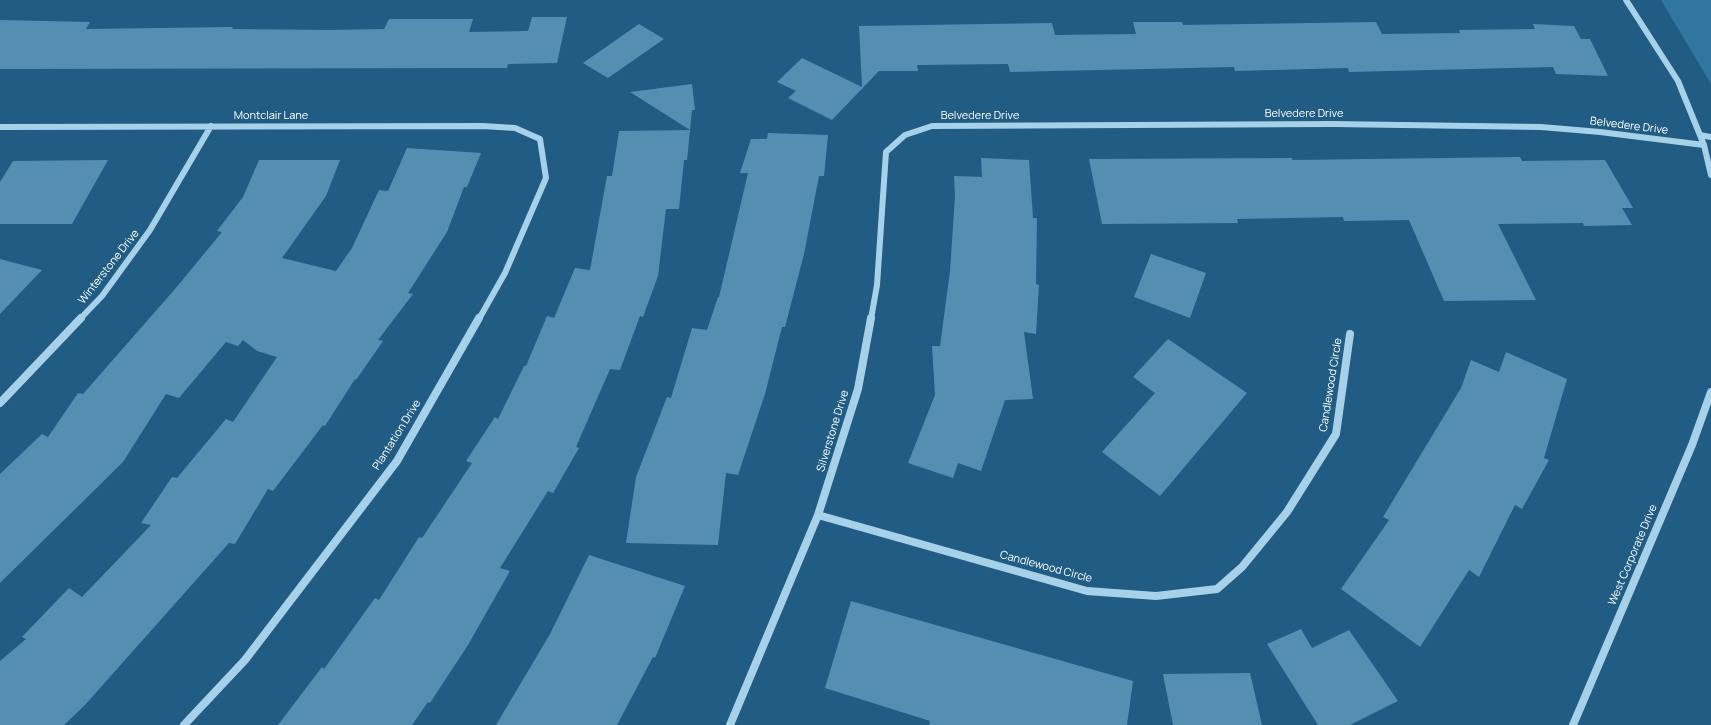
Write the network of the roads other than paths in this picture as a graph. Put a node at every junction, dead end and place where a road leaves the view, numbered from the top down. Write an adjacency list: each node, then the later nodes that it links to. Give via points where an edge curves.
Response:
1 (1626, 0): 5 (street, via 1678,81)
2 (211, 126): 3 (street, Montclair Lane); 7 (street, Montclair Lane, via 482,126 515,128); 12 (street, Winterstone Drive, via 150,230 102,296)
3 (0, 127)
4 (904, 135): 8 (street, Belvedere Drive, via 932,126 1373,124 1541,127); 13 (street, Silverstone Drive, via 886,152 877,286 859,382)
5 (1700, 135): 6 (street); 8 (street)
6 (1711, 137)
7 (540, 139): 14 (street, Plantation Drive, via 546,178 505,273 397,461 245,660)
8 (1704, 145): 9 (street)
9 (1711, 175)
10 (1350, 334): 13 (street, Candlewood Circle, via 1336,434 1287,512 1242,567 1216,589 1156,596 1087,591)
11 (1711, 392): 16 (street, West Corporate Drive, via 1692,445)
12 (0, 403)
13 (818, 515): 15 (street, Silverstone Drive)
14 (184, 725)
15 (730, 725)
16 (1573, 725)

